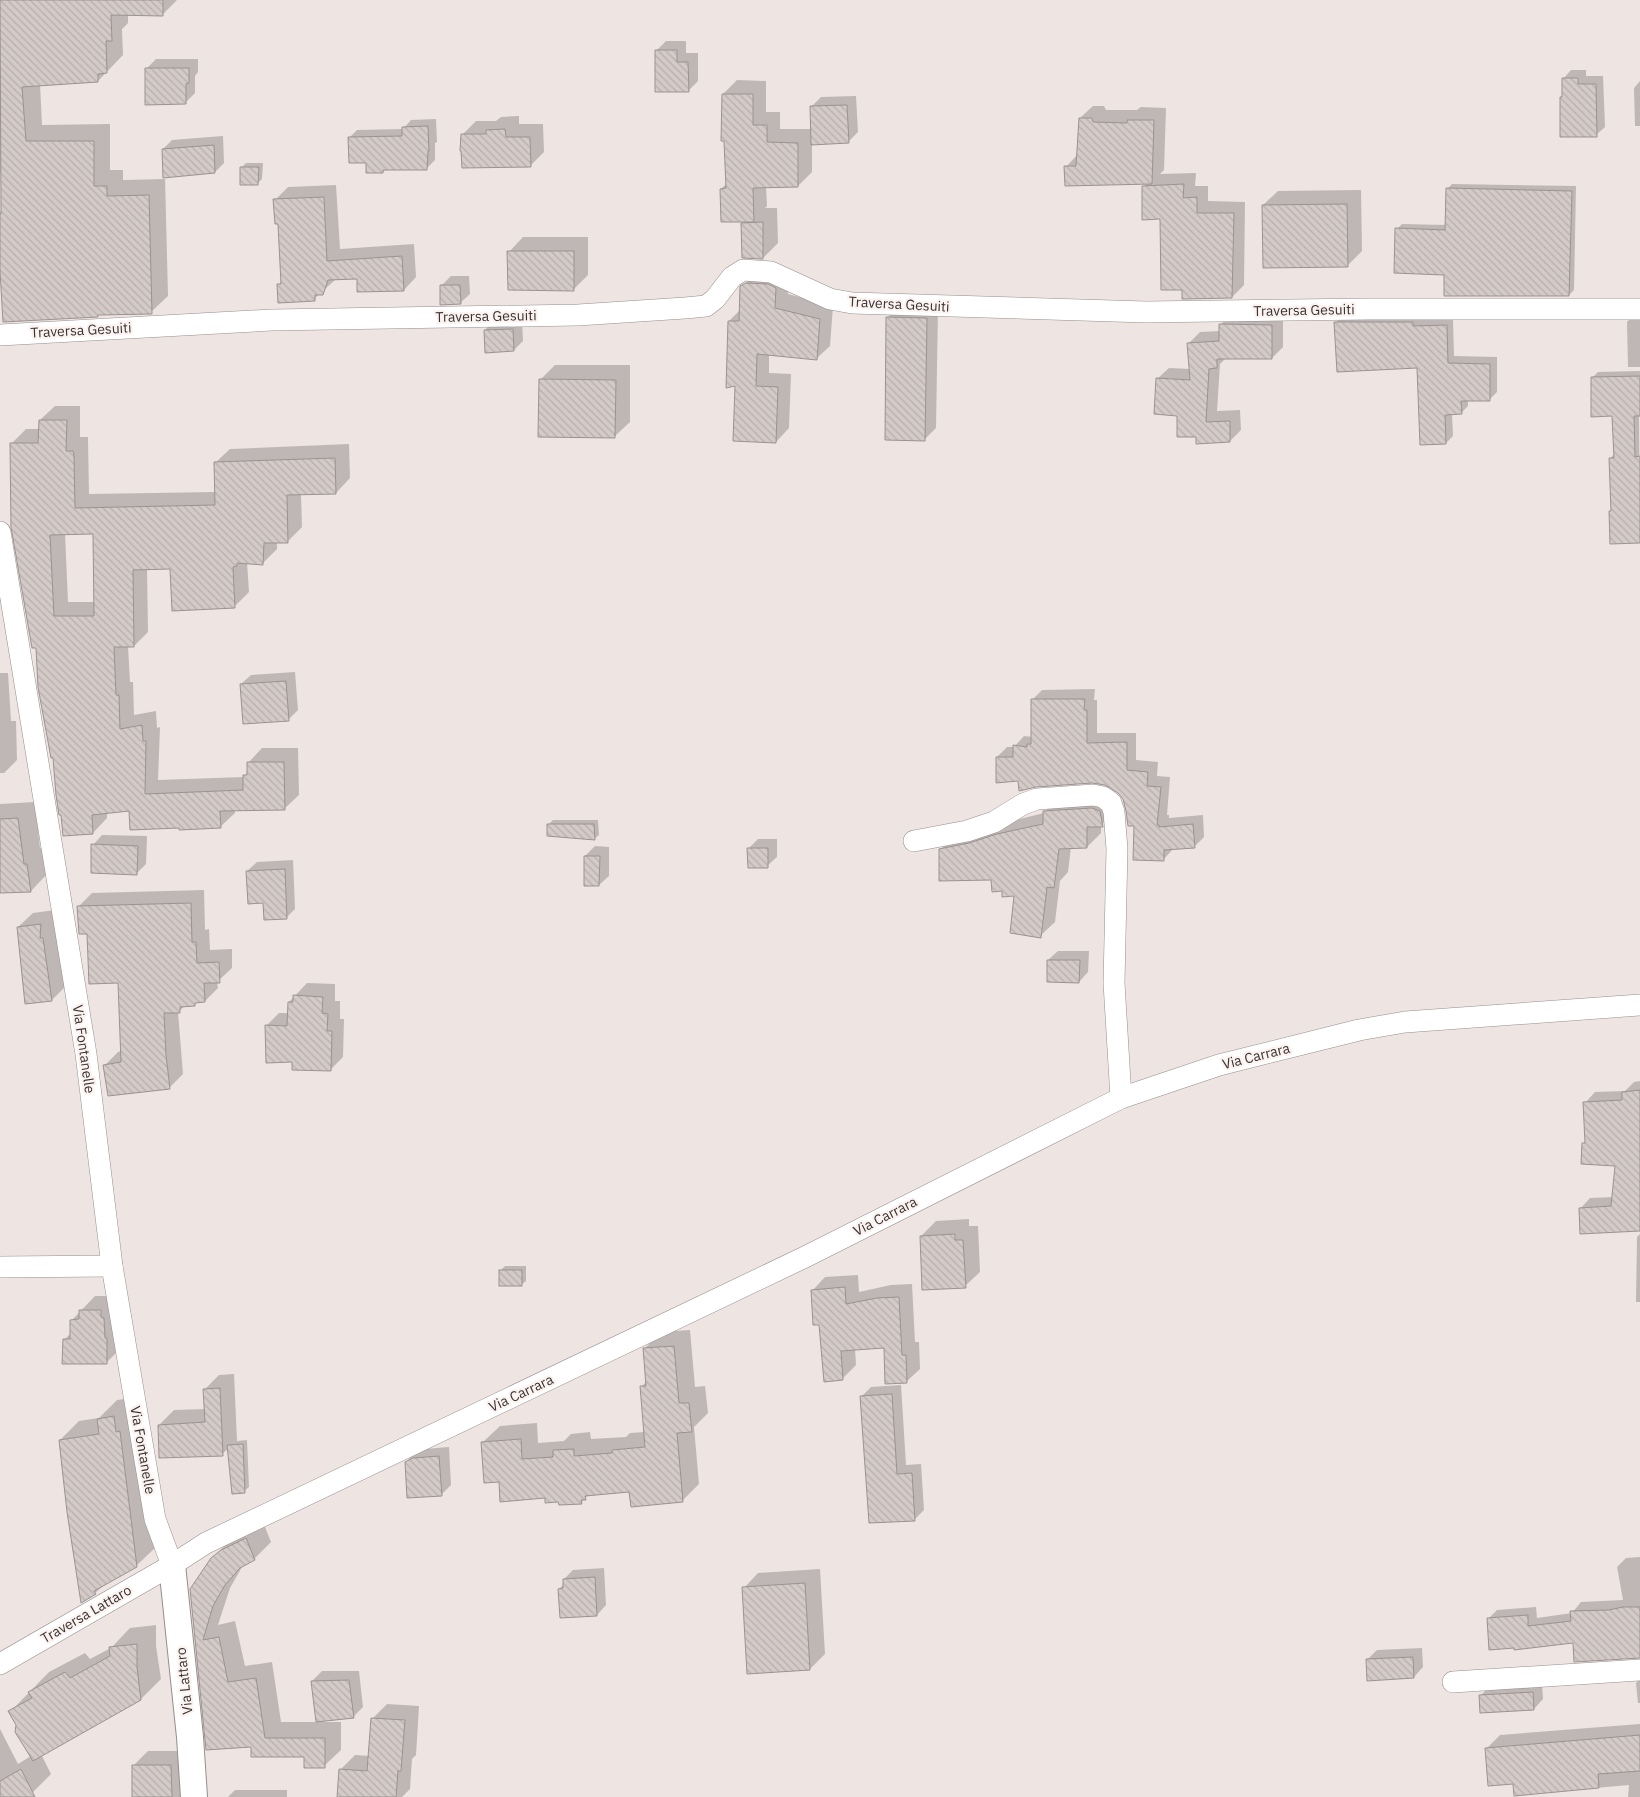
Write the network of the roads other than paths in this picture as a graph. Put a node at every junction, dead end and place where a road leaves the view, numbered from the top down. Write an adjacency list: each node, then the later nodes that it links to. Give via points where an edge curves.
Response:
1 (1640, 309): 2 (street, Traversa Gesuiti, via 1146,312 852,303 830,299 771,272 743,270 732,277 706,306 685,308 578,315 272,320)
2 (0, 335)
3 (0, 532): 4 (street, Via Fontanelle)
4 (6, 605): 8 (street, Via Fontanelle, via 86,1054)
5 (914, 842): 7 (street, via 994,822 1037,798 1093,795 1111,803 1116,849 1114,983)
6 (1640, 1005): 7 (street, Via Carrara, via 1405,1022 1359,1030 1219,1065)
7 (1121, 1098): 10 (street, Via Carrara, via 796,1261 206,1543)
8 (112, 1266): 9 (street); 10 (street, Via Fontanelle, via 155,1519)
9 (0, 1267)
10 (172, 1565): 11 (street, Traversa Lattaro); 14 (street, Via Lattaro)
11 (0, 1664)
12 (1640, 1670): 13 (street)
13 (1453, 1682)
14 (194, 1797)

